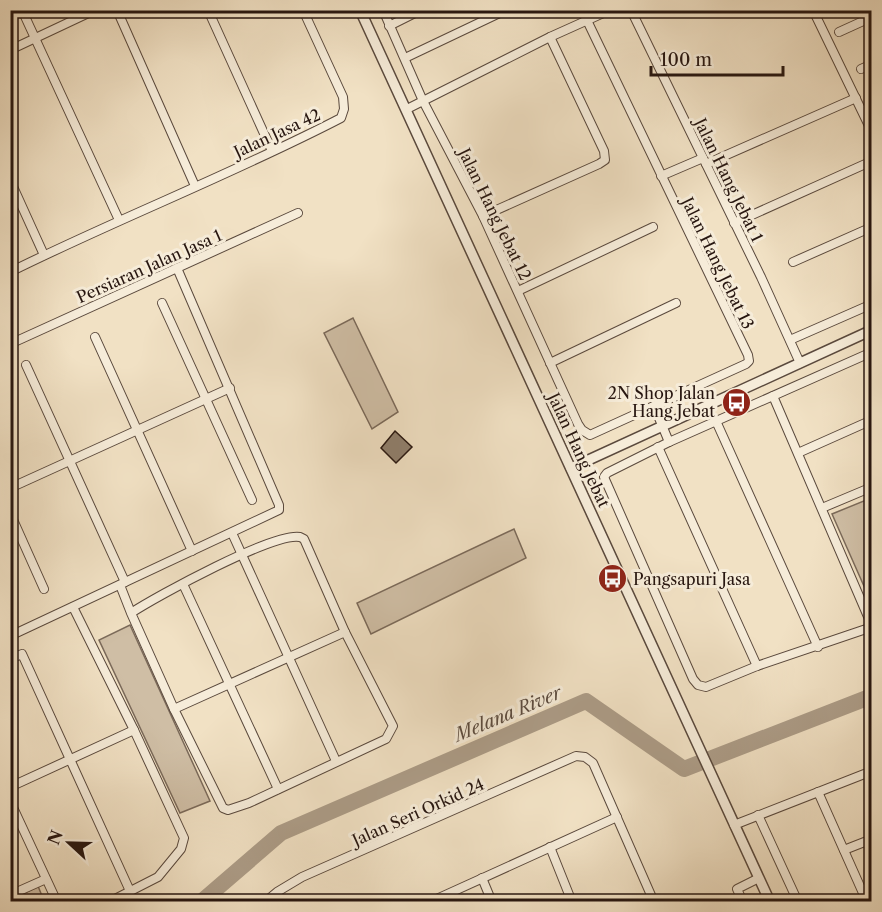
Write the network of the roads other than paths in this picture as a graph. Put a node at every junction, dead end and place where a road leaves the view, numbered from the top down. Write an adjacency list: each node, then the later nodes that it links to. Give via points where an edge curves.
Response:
1 (22, 10): 19 (street)
2 (95, 10): 19 (street)
3 (117, 10): 33 (street)
4 (208, 10): 28 (street)
5 (303, 10): 28 (street, Jalan Jasa 42, via 343,97 344,109 341,117)
6 (360, 10): 26 (street, Jalan Hang Jebat)
7 (382, 10): 16 (street, Jalan Hang Jebat 12)
8 (421, 10): 16 (street)
9 (506, 10): 21 (street)
10 (582, 10): 15 (street, Jalan Hang Jebat 13)
11 (610, 10): 15 (street)
12 (631, 10): 29 (street, Jalan Hang Jebat 1)
13 (813, 10): 24 (street)
14 (872, 17): 17 (street)
15 (587, 20): 18 (street); 31 (street, Jalan Hang Jebat 13)
16 (389, 26): 21 (street, Jalan Hang Jebat 12)
17 (840, 32)
18 (550, 38): 25 (street); 35 (street, via 605,159)
19 (36, 39): 20 (street); 36 (street)
20 (10, 50)
21 (405, 58): 25 (street, Jalan Hang Jebat 12)
22 (872, 64): 23 (street)
23 (861, 69)
24 (855, 98): 27 (street); 29 (street)
25 (423, 101): 26 (street); 35 (street, Jalan Hang Jebat 12)
26 (407, 109): 69 (street, Jalan Hang Jebat)
27 (872, 132)
28 (272, 151): 33 (street, Jalan Jasa 42)
29 (704, 161): 31 (street); 37 (street, Jalan Hang Jebat 1)
30 (872, 161): 37 (street)
31 (661, 176): 59 (street, Jalan Hang Jebat 13, via 749,361)
32 (10, 180): 40 (street)
33 (195, 186): 36 (street, Jalan Jasa 42)
34 (298, 213): 42 (street, Persiaran Jalan Jasa 1)
35 (483, 216): 44 (street, Jalan Hang Jebat 12)
36 (119, 220): 40 (street, Jalan Jasa 42)
37 (735, 223): 50 (street, Jalan Hang Jebat 1)
38 (653, 227): 44 (street)
39 (872, 227): 41 (street)
40 (44, 255): 43 (street, Jalan Jasa 42)
41 (793, 262)
42 (177, 268): 51 (street, Persiaran Jalan Jasa 1); 56 (street)
43 (10, 272)
44 (518, 291): 53 (street, Jalan Hang Jebat 12)
45 (162, 303): 58 (street)
46 (676, 303): 53 (street)
47 (872, 304): 50 (street)
48 (872, 330): 54 (street)
49 (94, 337): 64 (street)
50 (790, 340): 54 (street, Jalan Hang Jebat 1)
51 (10, 344)
52 (872, 352): 57 (street)
53 (550, 363): 63 (street, Jalan Hang Jebat 12)
54 (800, 363): 62 (street)
55 (26, 365): 68 (street)
56 (230, 388): 58 (street); 75 (street, via 279,505 279,510)
57 (773, 396): 61 (street); 67 (street)
58 (206, 400): 64 (street); 72 (street)
59 (654, 406): 62 (street); 63 (street, Jalan Hang Jebat 13, via 590,435)
60 (872, 420): 67 (street)
61 (716, 421): 65 (street); 86 (street)
62 (663, 426): 65 (street); 69 (street)
63 (582, 430)
64 (137, 431): 68 (street); 76 (street)
65 (669, 442): 66 (street)
66 (658, 447): 89 (street); 89 (street, via 604,477 693,679 706,687)
67 (798, 453): 73 (street)
68 (70, 461): 71 (street); 78 (street)
69 (571, 468): 102 (street, Jalan Hang Jebat)
70 (872, 487): 73 (street)
71 (10, 489)
72 (252, 501)
73 (822, 508): 83 (street)
74 (10, 513): 80 (street)
75 (232, 533): 76 (street); 77 (street)
76 (192, 552): 78 (street)
77 (243, 554): 79 (street); 84 (street, via 290,537 304,539); 87 (street)
78 (123, 583): 81 (street); 82 (street)
79 (183, 584): 82 (street); 90 (street)
80 (44, 589)
81 (73, 607): 85 (street); 92 (street)
82 (131, 613): 91 (street)
83 (872, 626): 86 (street)
84 (345, 632): 87 (street); 94 (street, via 393,726 386,739)
85 (10, 636)
86 (818, 647): 89 (street)
87 (290, 658): 90 (street); 94 (street)
88 (10, 660): 93 (street, via 22,654)
89 (757, 666)
90 (230, 685): 91 (street); 97 (street)
91 (174, 709): 97 (street, via 223,808 249,803)
92 (134, 730): 93 (street); 109 (street, via 184,844 158,878)
93 (71, 759): 96 (street); 109 (street)
94 (336, 761): 97 (street)
95 (872, 771): 98 (street)
96 (10, 788)
97 (278, 789)
98 (818, 792): 100 (street); 105 (street)
99 (10, 801): 108 (street)
100 (758, 815): 102 (street); 120 (street)
101 (617, 817): 104 (street); 113 (street, Jalan Seri Orkid 24, via 593,763 576,756 302,877); 117 (street)
102 (734, 825): 107 (street, Jalan Hang Jebat)
103 (872, 839): 105 (street)
104 (550, 847): 106 (street); 116 (street)
105 (844, 850): 121 (street)
106 (482, 878): 114 (street); 115 (street)
107 (759, 878): 118 (street, via 737,889); 119 (street, Jalan Hang Jebat)
108 (46, 879): 110 (street); 111 (street)
109 (130, 891): 112 (street)
110 (10, 894)
111 (57, 902)
112 (109, 902)
113 (265, 902)
114 (430, 902)
115 (492, 902)
116 (572, 902)
117 (654, 902)
118 (743, 902)
119 (770, 902)
120 (798, 902)
121 (867, 902)

